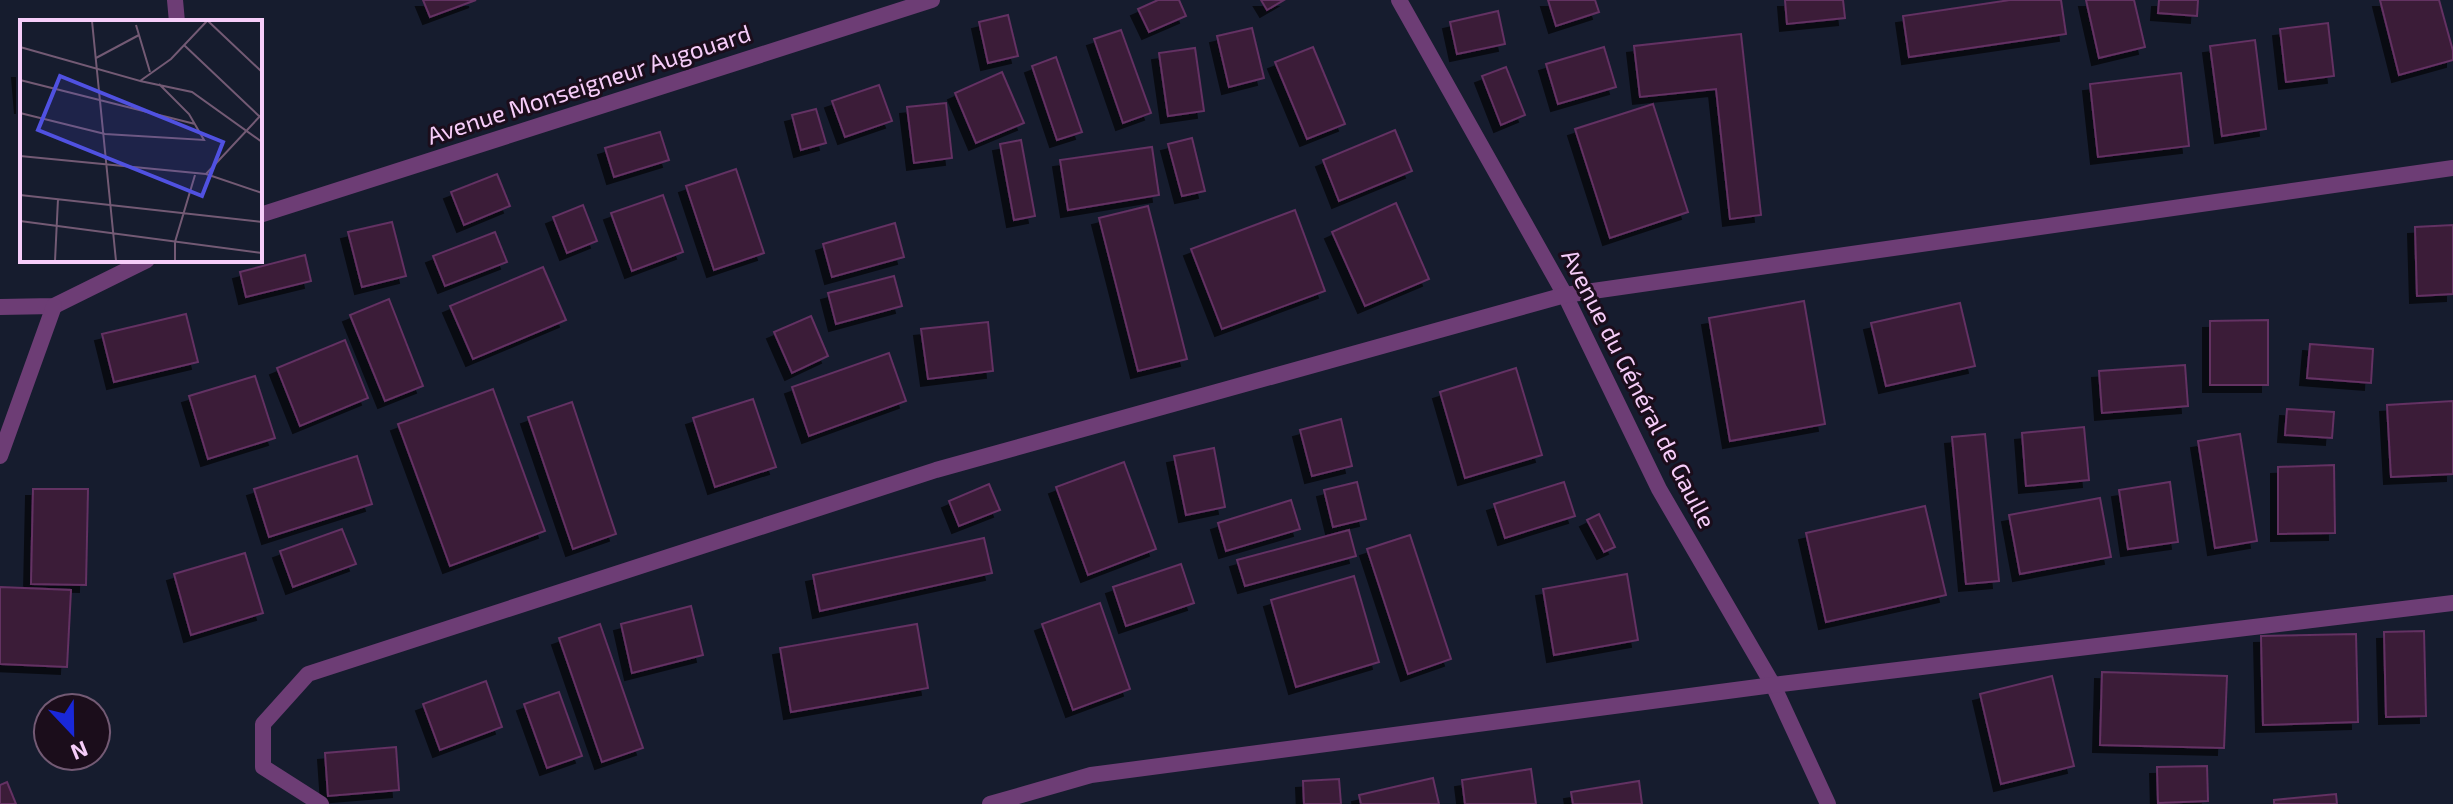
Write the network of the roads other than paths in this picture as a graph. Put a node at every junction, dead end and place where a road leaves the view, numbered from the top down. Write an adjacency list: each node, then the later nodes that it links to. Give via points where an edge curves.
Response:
1 (175, 0): 4 (street)
2 (932, 0): 6 (street, Avenue Monseigneur Augouard)
3 (1399, 0): 8 (street, Avenue du Général de Gaulle)
4 (177, 20)
5 (2453, 168): 8 (street)
6 (262, 214)
7 (143, 262): 9 (street)
8 (1565, 295): 13 (street, Avenue du Général de Gaulle, via 1659,489); 14 (street, via 936,470 308,674 263,724 263,767)
9 (54, 306): 10 (street); 11 (street)
10 (0, 307)
11 (0, 456)
12 (2453, 603): 13 (street)
13 (1773, 685): 15 (street, via 1091,775); 16 (street, Avenue du Général de Gaulle)
14 (321, 804)
15 (990, 804)
16 (1828, 804)

